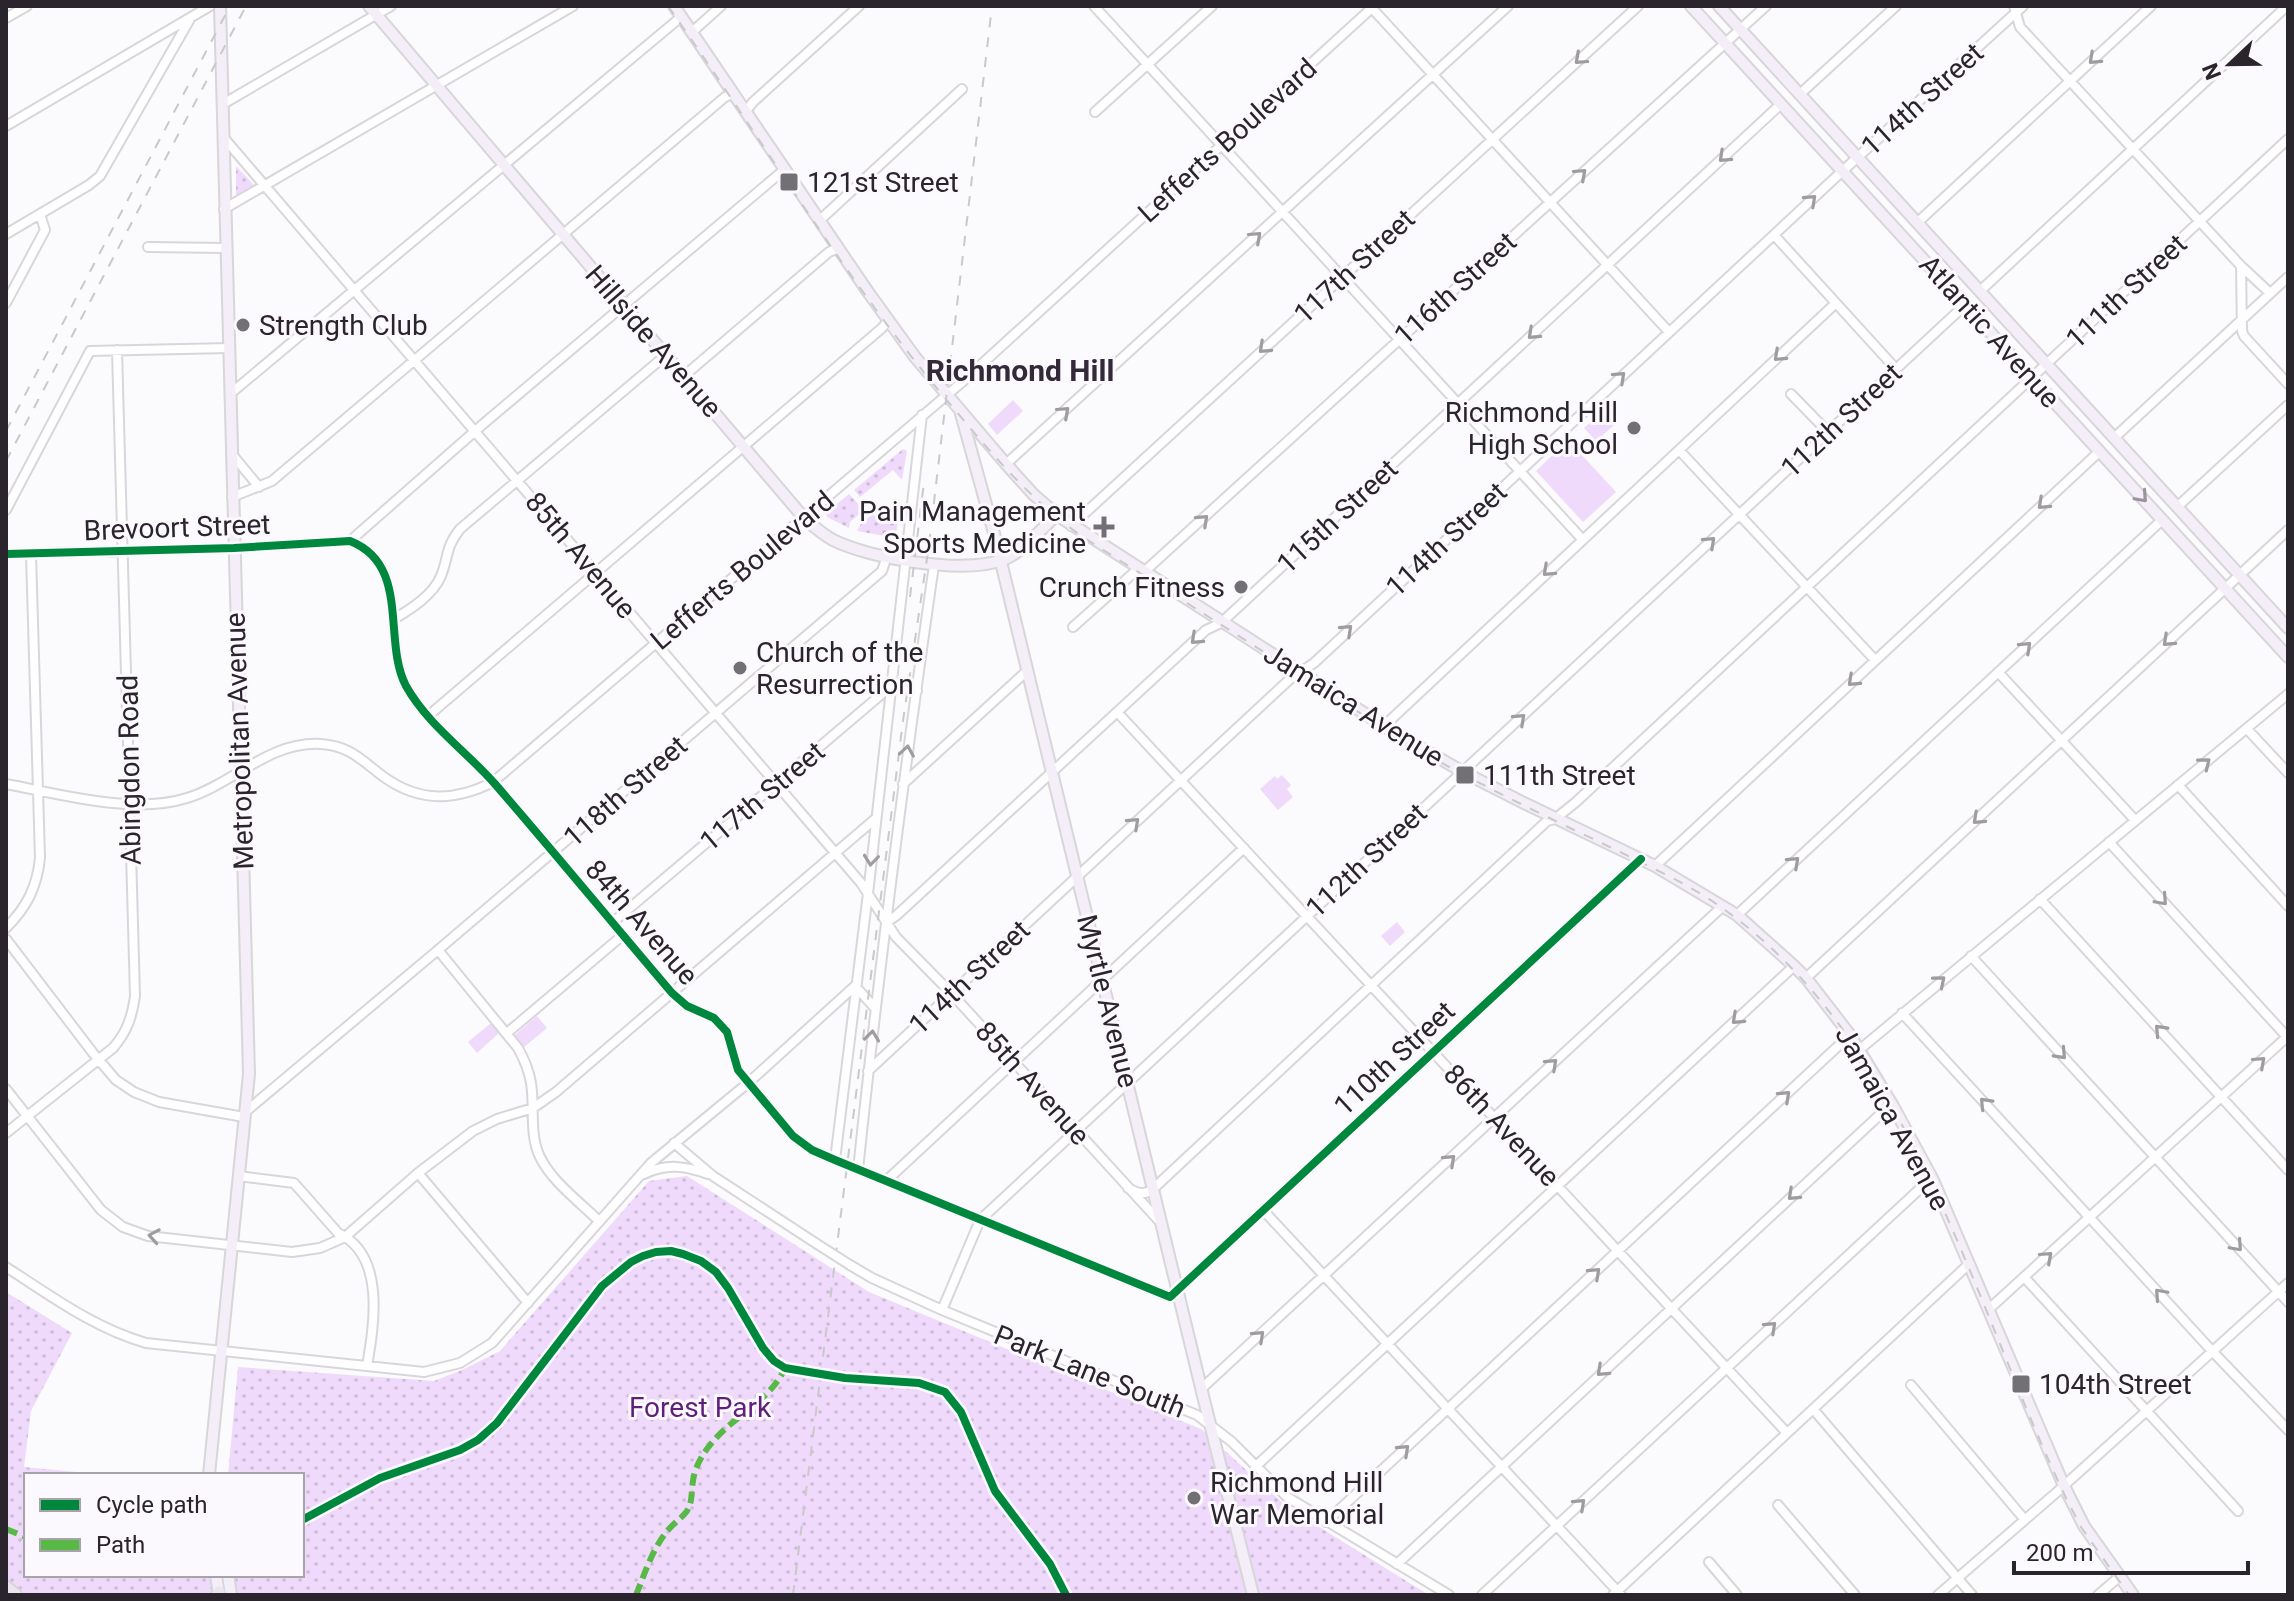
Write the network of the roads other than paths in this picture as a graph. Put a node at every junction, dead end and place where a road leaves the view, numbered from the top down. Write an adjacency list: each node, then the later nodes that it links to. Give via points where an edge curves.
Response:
1 (27, 6): 24 (street)
2 (210, 6): 25 (street)
3 (220, 6): 36 (main road, Metropolitan Avenue)
4 (391, 6): 21 (street)
5 (573, 6): 32 (street)
6 (674, 6): 23 (main road, Jamaica Avenue)
7 (721, 6): 27 (street)
8 (859, 6): 38 (street)
9 (1094, 6): 29 (street)
10 (1212, 6): 29 (street)
11 (1508, 6): 30 (street)
12 (1638, 6): 43 (street, 117th Street, one-way to 43)
13 (1691, 6): 28 (main road, Atlantic Avenue)
14 (1719, 6): 26 (main road, Atlantic Avenue)
15 (1766, 6): 26 (street, 116th Street)
16 (1896, 6): 35 (street)
17 (2023, 6): 22 (street, 114th Street)
18 (2151, 6): 31 (street, one-way to 31)
19 (2287, 6): 45 (street)
20 (1372, 7): 30 (street); 44 (street, Lefferts Boulevard)
21 (372, 10): 32 (main road, Hillside Avenue); 36 (street)
22 (2015, 10): 31 (street, via 2020,27); 46 (street, 114th Street)
23 (681, 17): 27 (main road, Jamaica Avenue); 47 (street)
24 (6, 18)
25 (190, 19): 40 (street); 54 (street, via 100,176)
26 (1741, 29): 28 (street, 116th Street); 35 (main road, Atlantic Avenue)
27 (692, 32): 34 (main road, Jamaica Avenue)
28 (1725, 43): 37 (main road, Atlantic Avenue); 51 (street, 116th Street, one-way to 28)
29 (1148, 65): 39 (street); 44 (street)
30 (1433, 75): 43 (street); 53 (street)
31 (2070, 81): 45 (street); 56 (street)
32 (436, 86): 47 (main road, Hillside Avenue); 50 (street)
33 (962, 89): 55 (street)
34 (734, 93): 38 (main road, Jamaica Avenue); 59 (street)
35 (1800, 94): 46 (main road, Atlantic Avenue)
36 (223, 104): 41 (main road, Metropolitan Avenue)
37 (1781, 104): 49 (main road, Atlantic Avenue); 64 (street, 115th Street, one-way to 64)
38 (746, 111): 48 (main road, Jamaica Avenue)
39 (1095, 112)
40 (6, 126)
41 (224, 138): 50 (street, 85th Avenue); 52 (main road, Metropolitan Avenue)
42 (2288, 139): 57 (street, 111th Street)
43 (1492, 140): 51 (street); 66 (street, 117th Street)
44 (1221, 145): 53 (street); 89 (street, Lefferts Boulevard)
45 (2133, 149): 57 (street); 69 (street)
46 (1859, 157): 49 (street, 114th Street); 56 (main road, Atlantic Avenue)
47 (503, 165): 59 (main road, Hillside Avenue); 68 (street)
48 (785, 169): 55 (main road, Jamaica Avenue); 74 (street)
49 (1843, 170): 60 (street, 114th Street, one-way to 49); 73 (main road, Atlantic Avenue)
50 (266, 185): 52 (street); 68 (street, 85th Avenue)
51 (1550, 202): 64 (street); 78 (street, 116th Street)
52 (224, 209): 62 (main road, Metropolitan Avenue)
53 (1283, 212): 66 (street); 104 (street, one-way to 53)
54 (40, 214): 58 (street); 71 (street, via 45,230)
55 (820, 220): 63 (main road, Jamaica Avenue)
56 (1918, 222): 69 (main road, Atlantic Avenue)
57 (2200, 222): 65 (street); 83 (street, 111th Street)
58 (6, 234)
59 (562, 235): 74 (main road, Hillside Avenue); 82 (street)
60 (1774, 235): 72 (street); 77 (street, 114th Street)
61 (148, 247): 62 (street)
62 (225, 248): 79 (main road, Metropolitan Avenue)
63 (838, 248): 76 (main road, Jamaica Avenue); 85 (street)
64 (1607, 265): 77 (street); 91 (street, 115th Street, one-way to 91)
65 (2241, 266): 70 (street); 75 (street)
66 (1342, 276): 78 (street); 115 (street, 117th Street, one-way to 115)
67 (2288, 277): 70 (street)
68 (355, 291): 82 (street, 85th Avenue); 88 (street)
69 (1980, 291): 83 (main road, Atlantic Avenue)
70 (2270, 293): 75 (street)
71 (6, 303)
72 (1836, 303): 84 (street); 100 (street, one-way to 100)
73 (1966, 304): 84 (street, 112th Street); 86 (main road, Atlantic Avenue)
74 (624, 305): 81 (main road, Hillside Avenue); 95 (street)
75 (2241, 320): 87 (street, via 2244,336); 97 (street)
76 (888, 321): 89 (main road, Jamaica Avenue); 99 (street)
77 (1669, 332): 105 (street, 114th Street, one-way to 77)
78 (1399, 339): 91 (street); 127 (street, 116th Street, one-way to 78)
79 (229, 348): 80 (street); 88 (main road, Metropolitan Avenue)
80 (117, 350): 110 (street, via 90,351); 120 (street, Abingdon Road)
81 (666, 355): 85 (main road, Hillside Avenue); 106 (street)
82 (415, 361): 95 (street, 85th Avenue); 107 (street)
83 (2047, 365): 86 (street, 111th Street); 97 (main road, Atlantic Avenue)
84 (1896, 369): 96 (street, 112th Street)
85 (684, 376): 99 (main road, Hillside Avenue)
86 (2033, 378): 101 (main road, Atlantic Avenue); 130 (street, 111th Street)
87 (2288, 384)
88 (230, 394): 102 (main road, Metropolitan Avenue)
89 (947, 394): 93 (main road, Jamaica Avenue); 94 (street, Lefferts Boulevard)
90 (1791, 394): 96 (street)
91 (1458, 403): 105 (street); 133 (street, 115th Street)
92 (2288, 405): 109 (street)
93 (959, 409): 98 (main road, Jamaica Avenue); 103 (main road, Myrtle Avenue)
94 (922, 415): 113 (street, Lefferts Boulevard); 124 (street)
95 (475, 431): 106 (street, 85th Avenue); 118 (street)
96 (1828, 432): 112 (street, 112th Street)
97 (2114, 438): 109 (main road, Atlantic Avenue)
98 (988, 443): 103 (main road); 104 (main road, Jamaica Avenue)
99 (744, 447): 113 (main road, Hillside Avenue); 128 (street)
100 (1679, 450): 112 (street); 117 (street)
101 (2100, 451): 114 (main road, Atlantic Avenue, one-way to 114); 138 (street, one-way to 138)
102 (231, 453): 107 (street); 108 (main road, Metropolitan Avenue)
103 (973, 458): 125 (main road, Myrtle Avenue)
104 (1006, 464): 111 (main road, Jamaica Avenue)
105 (1519, 471): 117 (street); 140 (street, 114th Street, one-way to 105)
106 (517, 480): 128 (street, 85th Avenue); 132 (street, via 460,529 449,543 438,584)
107 (259, 487): 108 (street)
108 (232, 497): 119 (main road, Metropolitan Avenue)
109 (2177, 507): 129 (main road, Atlantic Avenue)
110 (6, 510)
111 (1057, 515): 115 (main road, Jamaica Avenue); 125 (main road)
112 (1739, 515): 130 (street); 152 (street, 112th Street, one-way to 112)
113 (804, 518): 123 (main road, Hillside Avenue, via 834,541); 136 (street, Lefferts Boulevard)
114 (2162, 520): 131 (main road, Atlantic Avenue); 141 (street, one-way to 114)
115 (1071, 526): 127 (main road, Jamaica Avenue)
116 (2288, 530): 129 (street)
117 (1582, 539): 148 (street, one-way to 148)
118 (350, 541): 119 (street, Brevoort Street); 132 (street, 84th Avenue, via 379,564)
119 (234, 548): 120 (street, Brevoort Street); 151 (main road, Metropolitan Avenue)
120 (123, 552): 122 (street, Brevoort Street); 162 (street, Abingdon Road)
121 (6, 554): 122 (street, Brevoort Street)
122 (31, 555): 161 (street)
123 (887, 556): 124 (main road, Hillside Avenue); 145 (street, 118th Street, via 882,571)
124 (904, 560): 126 (main road, Hillside Avenue); 142 (street)
125 (1000, 561): 126 (main road, Hillside Avenue); 139 (main road, Myrtle Avenue)
126 (934, 565): 143 (street)
127 (1142, 570): 133 (main road, Jamaica Avenue); 134 (street, 116th Street)
128 (596, 572): 136 (street, 85th Avenue); 147 (street)
129 (2239, 575): 131 (street); 135 (main road, Atlantic Avenue)
130 (1808, 587): 138 (street); 164 (street, 111th Street)
131 (2225, 588): 137 (main road, Atlantic Avenue); 150 (street, one-way to 150)
132 (394, 619): 147 (street, 84th Avenue, via 395,657 415,702)
133 (1221, 623): 140 (main road, Jamaica Avenue); 146 (street, 115th Street, one-way to 146, via 1206,630)
134 (1073, 627)
135 (2288, 628)
136 (656, 643): 145 (street, 85th Avenue); 156 (street, Lefferts Boulevard)
137 (2288, 657)
138 (1875, 660): 171 (street, one-way to 171)
139 (1028, 670): 153 (main road, Myrtle Avenue); 159 (street)
140 (1300, 671): 148 (main road, Jamaica Avenue); 155 (street, 114th Street)
141 (1998, 672): 150 (street); 177 (street, one-way to 141)
142 (890, 687): 143 (street); 158 (street, 117th Street); 163 (street)
143 (917, 691): 159 (street, one-way to 143)
144 (2288, 694): 149 (street)
145 (716, 713): 158 (street, 85th Avenue); 168 (street, 118th Street)
146 (1118, 713): 153 (street, 115th Street); 155 (street, 86th Avenue)
147 (428, 716): 156 (street, 84th Avenue)
148 (1384, 726): 152 (main road, Jamaica Avenue)
149 (2247, 729): 154 (street); 160 (street, one-way to 149)
150 (2061, 741): 165 (street); 188 (street, one-way to 188)
151 (240, 771): 156 (street, Lefferts Boulevard, via 273,753 319,744 361,758 414,792 444,798); 162 (street, Lefferts Boulevard, via 183,800); 210 (main road, Metropolitan Avenue, via 249,1074)
152 (1463, 772): 164 (main road, Jamaica Avenue); 178 (street, 112th Street)
153 (1053, 773): 172 (main road, Myrtle Avenue); 179 (street, 115th Street)
154 (2288, 773)
155 (1181, 780): 167 (street, 86th Avenue); 172 (street, 114th Street, one-way to 155)
156 (493, 782): 168 (street, 84th Avenue)
157 (6, 784): 161 (street, Lefferts Boulevard)
158 (776, 784): 169 (street, 85th Avenue); 180 (street, 117th Street)
159 (902, 785): 179 (street)
160 (2178, 785): 165 (street); 176 (street)
161 (37, 790): 162 (street, Lefferts Boulevard); 181 (street, via 38,877 20,914)
162 (130, 805): 200 (street, Abingdon Road, via 133,1013 119,1041)
163 (875, 819): 169 (street); 173 (street, one-way to 173)
164 (1555, 819): 170 (main road, Jamaica Avenue); 189 (street, 111th Street)
165 (2135, 820): 166 (street)
166 (2109, 842): 174 (street); 197 (street, one-way to 197)
167 (1244, 848): 178 (street, 86th Avenue); 187 (street)
168 (553, 853): 180 (street, 84th Avenue); 184 (street, 118th Street)
169 (836, 854): 173 (street, 85th Avenue); 191 (street)
170 (1641, 859): 171 (main road, Jamaica Avenue); 199 (street, 110th Street)
171 (1655, 866): 175 (main road, Jamaica Avenue)
172 (1077, 876): 187 (main road, Myrtle Avenue); 192 (street, 114th Street)
173 (868, 891): 179 (street, 85th Avenue); 190 (street)
174 (2040, 899): 185 (street); 206 (street, one-way to 174)
175 (1723, 906): 177 (main road, Jamaica Avenue); 211 (street, one-way to 175)
176 (2288, 906)
177 (1737, 915): 186 (main road, Jamaica Avenue)
178 (1307, 916): 189 (street, 86th Avenue); 203 (street, 112th Street)
179 (887, 922): 192 (street, 85th Avenue); 193 (street)
180 (612, 923): 182 (street, 84th Avenue)
181 (6, 928)
182 (623, 935): 191 (street, 84th Avenue); 195 (street)
183 (6, 939): 200 (street)
184 (438, 950): 195 (street); 210 (street, 118th Street)
185 (1971, 956): 194 (street, one-way to 185); 215 (street, one-way to 215)
186 (1794, 966): 188 (main road, Jamaica Avenue); 225 (street, one-way to 225)
187 (1103, 978): 201 (street); 203 (main road, Myrtle Avenue)
188 (1806, 978): 196 (main road, Jamaica Avenue)
189 (1370, 984): 199 (street, 86th Avenue); 227 (street, 111th Street)
190 (855, 986): 193 (street); 204 (street); 216 (street)
191 (672, 993): 204 (street, 84th Avenue, via 727,1032 738,1070); 208 (street)
192 (951, 993): 201 (street, 85th Avenue); 202 (street, 114th Street)
193 (875, 1008): 202 (street, one-way to 193)
194 (1902, 1013): 198 (street); 229 (street, one-way to 194)
195 (507, 1033): 208 (street, via 527,1064)
196 (1850, 1035): 198 (main road, Jamaica Avenue); 235 (street, one-way to 196)
197 (2288, 1037): 206 (street, one-way to 197)
198 (1859, 1050): 207 (main road, Jamaica Avenue)
199 (1433, 1051): 211 (street, 86th Avenue); 228 (street, 110th Street)
200 (98, 1059): 209 (street, Abingdon Road); 210 (street, via 116,1080 159,1102)
201 (1014, 1062): 212 (street, 85th Avenue); 224 (street)
202 (868, 1071): 217 (street)
203 (1128, 1082): 212 (street, 112th Street); 227 (main road, Myrtle Avenue)
204 (748, 1083): 214 (street); 216 (street, 84th Avenue, via 793,1136)
205 (6, 1089): 209 (street)
206 (2222, 1097): 215 (street); 218 (street)
207 (1893, 1106): 223 (main road, Jamaica Avenue); 245 (street, one-way to 245)
208 (533, 1108): 219 (street, via 473,1131); 231 (street, via 539,1156)
209 (26, 1115): 213 (street, Abingdon Road); 234 (street, one-way to 209, via 148,1236 123,1227 101,1210)
210 (244, 1115): 220 (main road, Metropolitan Avenue)
211 (1495, 1117): 225 (street, 86th Avenue); 238 (street, one-way to 211)
212 (1075, 1130): 226 (street, 85th Avenue); 230 (street, 112th Street)
213 (6, 1133)
214 (674, 1143): 221 (street); 222 (street, Park Lane South)
215 (2156, 1158): 229 (street); 242 (street, one-way to 242)
216 (835, 1160): 217 (street, 84th Avenue)
217 (858, 1170): 224 (street, 84th Avenue)
218 (2288, 1170)
219 (418, 1173): 233 (street); 244 (street)
220 (238, 1176): 233 (street, via 294,1183); 234 (main road, Metropolitan Avenue)
221 (640, 1176): 222 (street, Park Lane South, via 680,1166); 231 (street)
222 (713, 1176): 247 (street, Park Lane South, bridge, via 872,1278)
223 (1933, 1180): 236 (main road, Jamaica Avenue); 252 (street, one-way to 223)
224 (886, 1181): 230 (street, 84th Avenue)
225 (1558, 1186): 235 (street, 86th Avenue); 248 (street)
226 (1128, 1188): 227 (street, via 1140,1194); 232 (street, 85th Avenue)
227 (1153, 1189): 232 (main road, Myrtle Avenue)
228 (1263, 1210): 238 (street); 241 (street, 110th Street)
229 (2090, 1218): 239 (street, one-way to 229); 250 (street, one-way to 229)
230 (980, 1220): 241 (street, 84th Avenue, via 1170,1297); 247 (street, 112th Street)
231 (599, 1221): 244 (street)
232 (1161, 1222): 241 (main road, Myrtle Avenue)
233 (345, 1237): 234 (street, via 292,1252); 251 (street, via 367,1266 374,1291)
234 (232, 1245): 249 (main road, Metropolitan Avenue)
235 (1619, 1251): 245 (street, 86th Avenue); 255 (street, one-way to 235)
236 (1969, 1264): 246 (main road, Jamaica Avenue); 256 (street)
237 (6, 1267): 249 (street, via 87,1320 124,1337)
238 (1325, 1276): 248 (street); 254 (street, one-way to 238)
239 (2025, 1278): 246 (street); 257 (street)
240 (2288, 1283): 242 (street)
241 (1178, 1289): 254 (main road, Myrtle Avenue)
242 (2278, 1292): 243 (street); 250 (street)
243 (2288, 1302)
244 (528, 1303): 251 (street, via 492,1343 460,1363 424,1372)
245 (1671, 1307): 252 (street, 86th Avenue); 261 (street, one-way to 261)
246 (1989, 1309): 264 (main road, Jamaica Avenue)
247 (942, 1310): 258 (street, Park Lane South)
248 (1388, 1344): 255 (street); 262 (street)
249 (221, 1352): 251 (street); 263 (main road, Metropolitan Avenue)
250 (2213, 1352): 257 (street); 259 (street)
251 (367, 1366)
252 (1727, 1368): 260 (street, 86th Avenue); 269 (street, one-way to 252)
253 (1911, 1385): 267 (street)
254 (1201, 1389): 258 (main road, Myrtle Avenue)
255 (1448, 1409): 261 (street); 268 (street, one-way to 255)
256 (1813, 1409): 260 (street); 273 (street)
257 (2147, 1412): 264 (street); 266 (street)
258 (1211, 1425): 262 (street, Park Lane South); 277 (main road, Myrtle Avenue)
259 (2288, 1430)
260 (1787, 1433): 275 (street)
261 (1501, 1465): 269 (street); 271 (street)
262 (1255, 1467): 268 (street, Park Lane South, via 1287,1497)
263 (209, 1473)
264 (2064, 1486): 267 (street); 272 (main road, Jamaica Avenue)
265 (1778, 1505): 281 (street)
266 (2238, 1511)
267 (2025, 1520): 273 (street)
268 (1326, 1522): 271 (street, Park Lane South)
269 (1556, 1526): 275 (street); 279 (street)
270 (1709, 1562): 280 (street)
271 (1397, 1564): 278 (street, Park Lane South)
272 (2119, 1577): 284 (street); 285 (main road, Jamaica Avenue)
273 (1958, 1578): 282 (street); 283 (street)
274 (6, 1587): 276 (highway)
275 (1617, 1594)
276 (15, 1595)
277 (1253, 1595)
278 (1449, 1595)
279 (1482, 1595)
280 (1737, 1595)
281 (1855, 1595)
282 (1938, 1595)
283 (1972, 1595)
284 (2098, 1595)
285 (2133, 1595)

